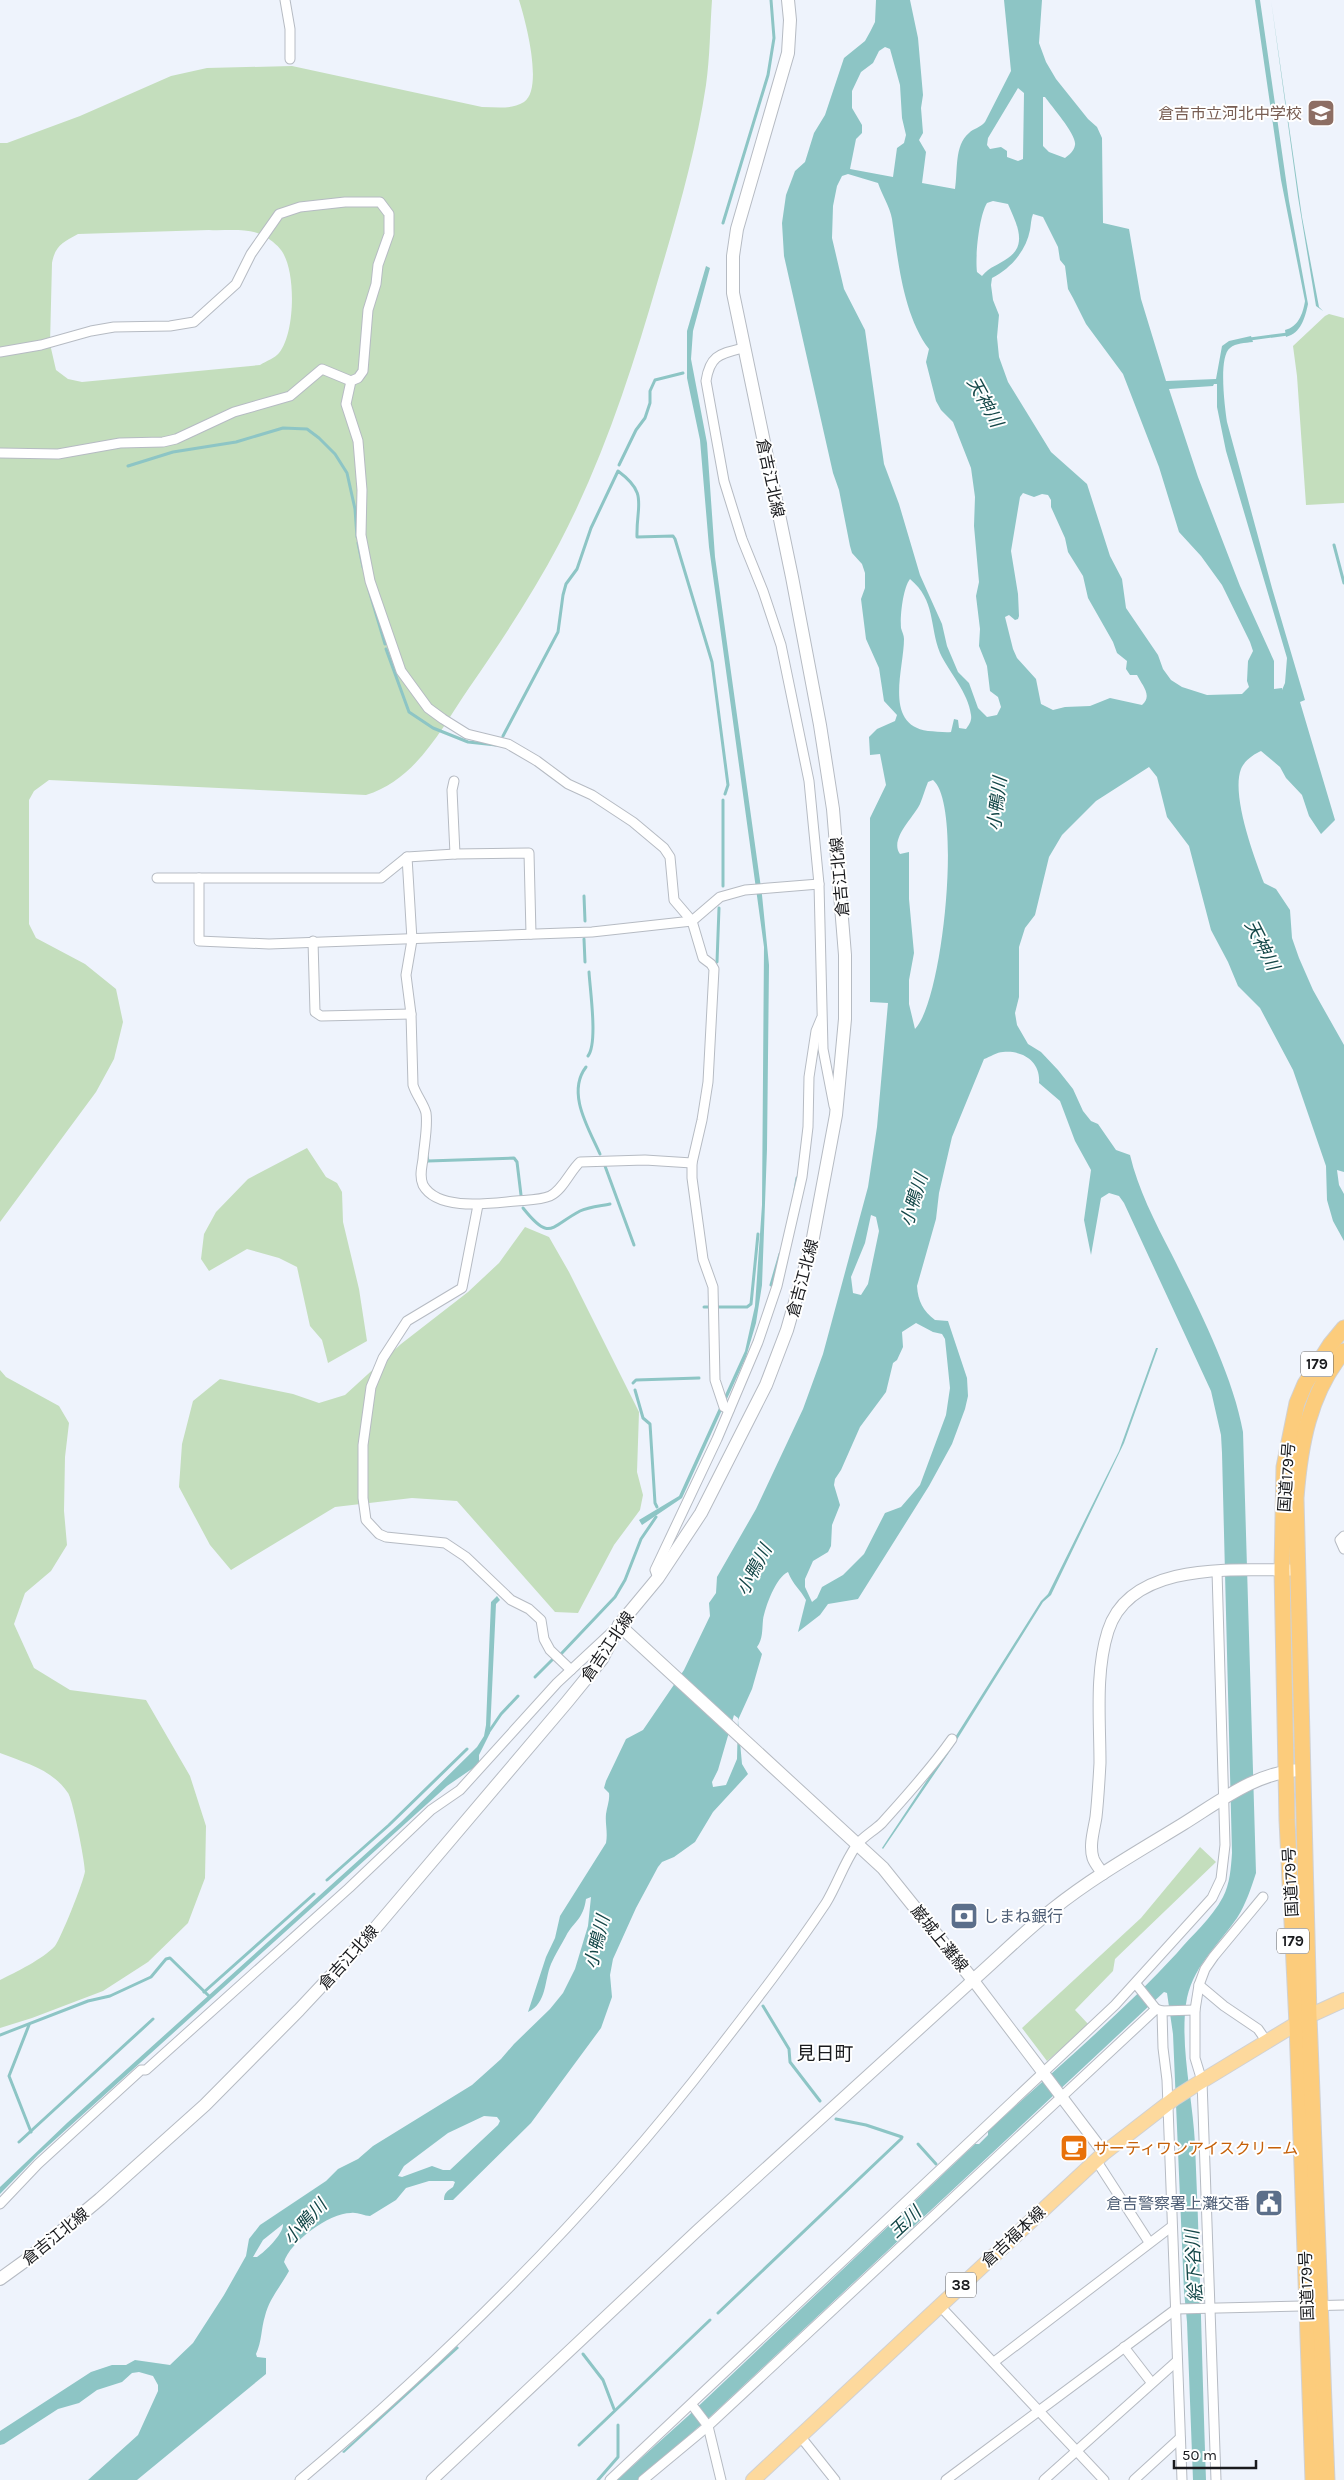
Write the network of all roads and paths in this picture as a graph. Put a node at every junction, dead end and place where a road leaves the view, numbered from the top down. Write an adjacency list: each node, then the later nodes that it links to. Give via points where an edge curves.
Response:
1 (285, 0): 3 (street, via 290,29)
2 (788, 0): 4 (main road, 倉吉江北線, via 788,53 737,229 733,256 733,294)
3 (290, 59)
4 (743, 348): 13 (street, via 715,357 708,366 706,381 724,481 780,645 809,781); 20 (main road, 倉吉江北線, via 792,577 833,810 845,955 845,1029)
5 (0, 352): 6 (street, via 114,327 194,322 236,284 251,254 279,214 300,207 380,202 389,214 389,234 368,310 363,371)
6 (350, 381): 7 (street, via 322,370 290,396 234,412 189,434 163,442 120,443 58,454); 14 (street, via 346,404 358,441 361,535 370,581 401,671 428,708 443,719 467,734 508,744 633,822 664,848 670,857 674,900)
7 (0, 454)
8 (454, 781): 9 (street)
9 (455, 854): 10 (street); 15 (street, via 529,853)
10 (407, 857): 12 (street, via 381,878); 16 (street)
11 (157, 878): 12 (street)
12 (199, 878): 17 (street, via 198,940 269,944)
13 (819, 884): 14 (street, via 745,890 720,897); 19 (street)
14 (692, 921): 15 (street, via 592,932); 21 (street, via 702,958 714,969 708,1082)
15 (531, 934): 16 (street)
16 (412, 940): 17 (street); 18 (street, via 406,974)
17 (313, 941): 18 (street, via 315,1012 320,1016)
18 (411, 1014): 22 (street, via 414,1085 416,1096 426,1112 420,1173 424,1185 432,1195 448,1201)
19 (822, 1018): 20 (street, via 823,1049); 25 (street, via 816,1031 809,1077 802,1177 789,1243 758,1342)
20 (836, 1115): 31 (main road, 倉吉江北線, via 812,1243 787,1330 766,1385 702,1513)
21 (692, 1162): 22 (street, via 580,1162 550,1196); 25 (street, via 703,1259 713,1287 715,1380 724,1407)
22 (478, 1205): 33 (street, via 462,1288 408,1321 383,1358 370,1387 363,1445 366,1520 386,1537 439,1541 466,1557 511,1600 541,1620 544,1639 550,1650)
23 (1344, 1328): 28 (highway, 国道179号 / 179, via 1318,1362 1297,1404 1284,1467)
24 (1344, 1352): 29 (highway, 国道179号 / 179, via 1325,1380 1307,1423 1296,1498)
25 (729, 1410): 31 (street, via 655,1570)
26 (1344, 1536): 27 (street, via 1340,1540)
27 (1344, 1548)
28 (1282, 1570): 29 (street); 30 (street); 35 (highway, 国道179号 / 179)
29 (1299, 1570): 36 (highway, 国道179号 / 179)
30 (1219, 1571): 37 (street); 39 (street, via 1168,1578 1138,1590 1125,1603 1108,1630 1101,1673 1099,1783 1092,1842 1093,1858)
31 (658, 1578): 32 (main road, 倉吉江北線)
32 (620, 1625): 33 (street); 38 (main road, 巌城上灘線); 57 (main road, 倉吉江北線, via 602,1659 567,1702 372,1932 299,2010 205,2104 114,2186)
33 (571, 1670): 54 (street, via 460,1790 431,1810 328,1908 146,2070 141,2070 38,2164)
34 (952, 1739): 38 (street, via 930,1771 871,1834)
35 (1287, 1770): 36 (main road, 巌城上灘線); 37 (main road, 巌城上灘線); 47 (highway, 国道179号 / 179, via 1287,1820)
36 (1302, 1770): 47 (highway, 国道179号 / 179)
37 (1225, 1797): 39 (main road, 巌城上灘線); 42 (street, via 1225,1860 1212,1898)
38 (854, 1841): 41 (main road, 巌城上灘線, via 883,1868); 73 (street, via 827,1901 716,2052 648,2136 555,2239 461,2335)
39 (1103, 1874): 41 (main road, 巌城上灘線, via 1053,1909)
40 (1263, 1898): 43 (street, via 1214,1956)
41 (973, 1980): 49 (street); 74 (street, via 698,2230)
42 (1136, 1984): 45 (street); 49 (street)
43 (1199, 1985): 46 (street); 48 (street, via 1258,2029)
44 (1344, 2000): 47 (main road, 倉吉福本線)
45 (1159, 2010): 46 (street); 51 (street); 52 (street)
46 (1195, 2010): 50 (street, via 1195,2058)
47 (1303, 2020): 48 (main road, 倉吉福本線 / 38); 59 (highway, 国道179号 / 179)
48 (1267, 2042): 50 (main road, 倉吉福本線 / 38)
49 (1044, 2074): 51 (street); 67 (street)
50 (1199, 2082): 52 (main road, 倉吉福本線 / 38); 61 (street)
51 (1061, 2094): 53 (street); 69 (street)
52 (1171, 2101): 53 (main road, 倉吉福本線 / 38); 55 (street)
53 (1100, 2156): 56 (street); 58 (main road, 倉吉福本線 / 38)
54 (0, 2204)
55 (1171, 2227): 56 (street); 62 (street)
56 (1149, 2242): 65 (street)
57 (0, 2279)
58 (939, 2305): 65 (street); 70 (main road, 倉吉福本線 / 38)
59 (1313, 2305): 60 (street); 61 (street); 86 (highway, 国道179号 / 179); 87 (highway, 国道179号 / 179)
60 (1344, 2305)
61 (1207, 2307): 62 (street); 85 (street)
62 (1179, 2308): 63 (street); 64 (street)
63 (1124, 2347): 66 (street); 68 (street)
64 (1178, 2361): 66 (street); 71 (street)
65 (994, 2362): 68 (street)
66 (1151, 2382): 72 (street)
67 (692, 2405): 69 (street); 75 (street)
68 (1038, 2412): 72 (street); 80 (street)
69 (708, 2426): 76 (street); 77 (street)
70 (800, 2436): 78 (main road, 倉吉福本線 / 38); 79 (street)
71 (1180, 2438): 83 (street); 84 (street)
72 (1075, 2450): 81 (street); 82 (street)
73 (300, 2480)
74 (432, 2480)
75 (610, 2480)
76 (643, 2480)
77 (721, 2480)
78 (753, 2480)
79 (835, 2480)
80 (946, 2480)
81 (1044, 2480)
82 (1104, 2480)
83 (1134, 2480)
84 (1182, 2480)
85 (1216, 2480)
86 (1313, 2480)
87 (1327, 2480)

